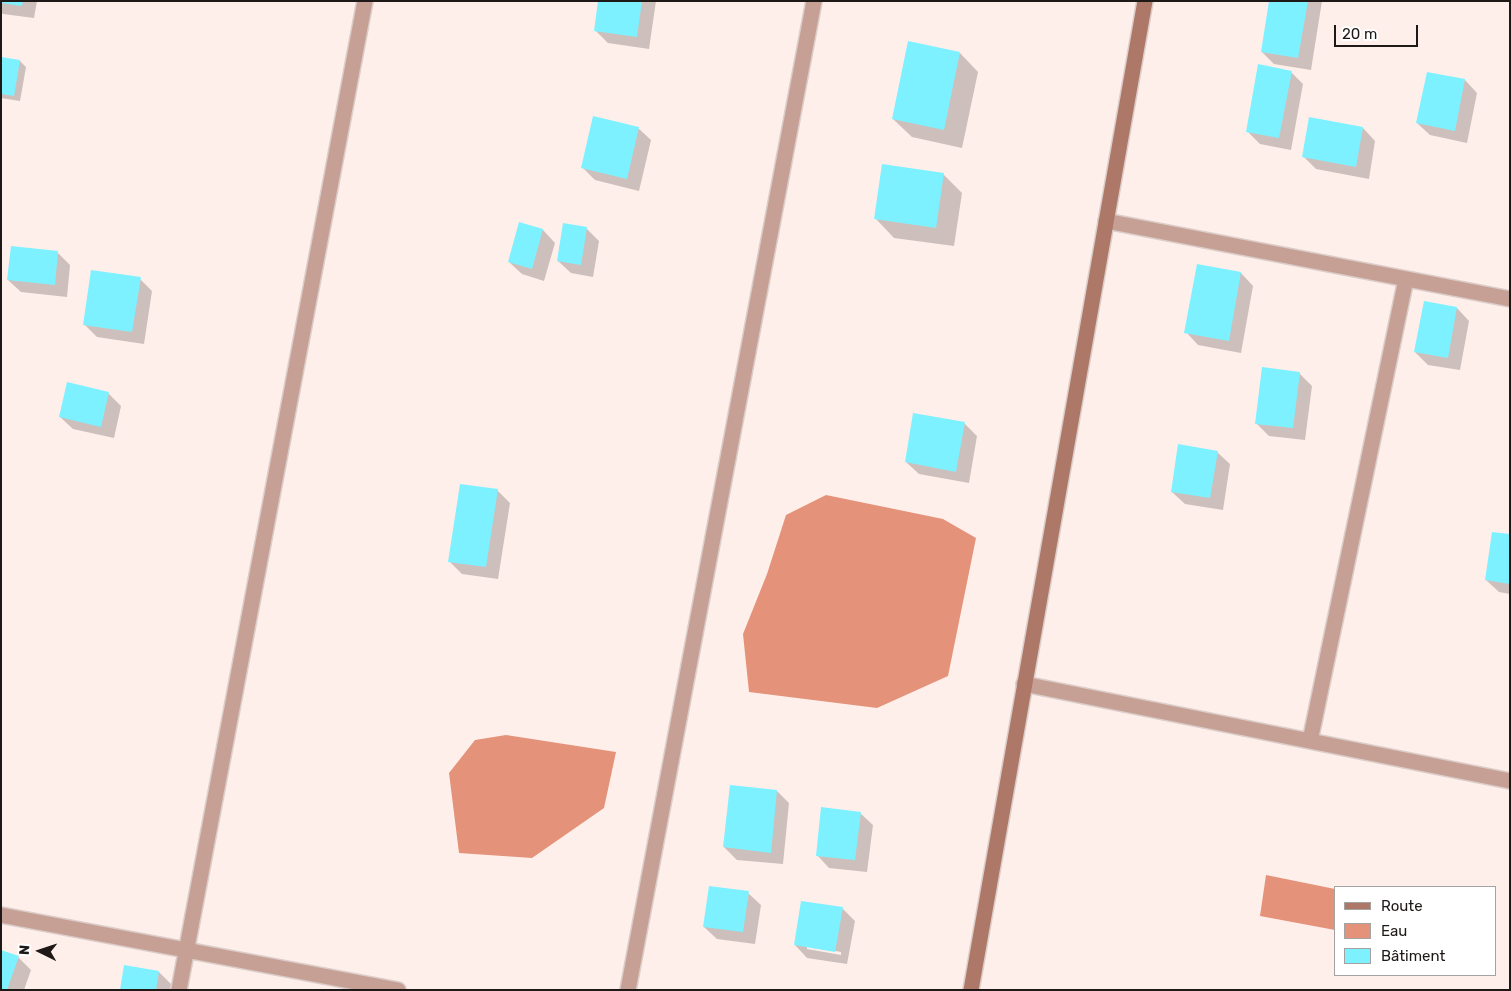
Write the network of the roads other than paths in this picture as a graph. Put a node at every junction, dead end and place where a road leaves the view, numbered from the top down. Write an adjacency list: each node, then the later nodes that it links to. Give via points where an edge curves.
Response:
1 (365, 1): 11 (street)
2 (814, 1): 14 (street)
3 (1145, 1): 4 (street)
4 (1106, 221): 5 (street); 7 (street)
5 (1406, 279): 6 (street); 8 (street)
6 (1510, 299)
7 (1024, 684): 8 (street); 15 (street)
8 (1310, 741): 9 (street)
9 (1510, 781)
10 (1, 914): 11 (street)
11 (187, 950): 12 (street); 13 (street)
12 (179, 990)
13 (398, 990)
14 (628, 990)
15 (971, 990)

